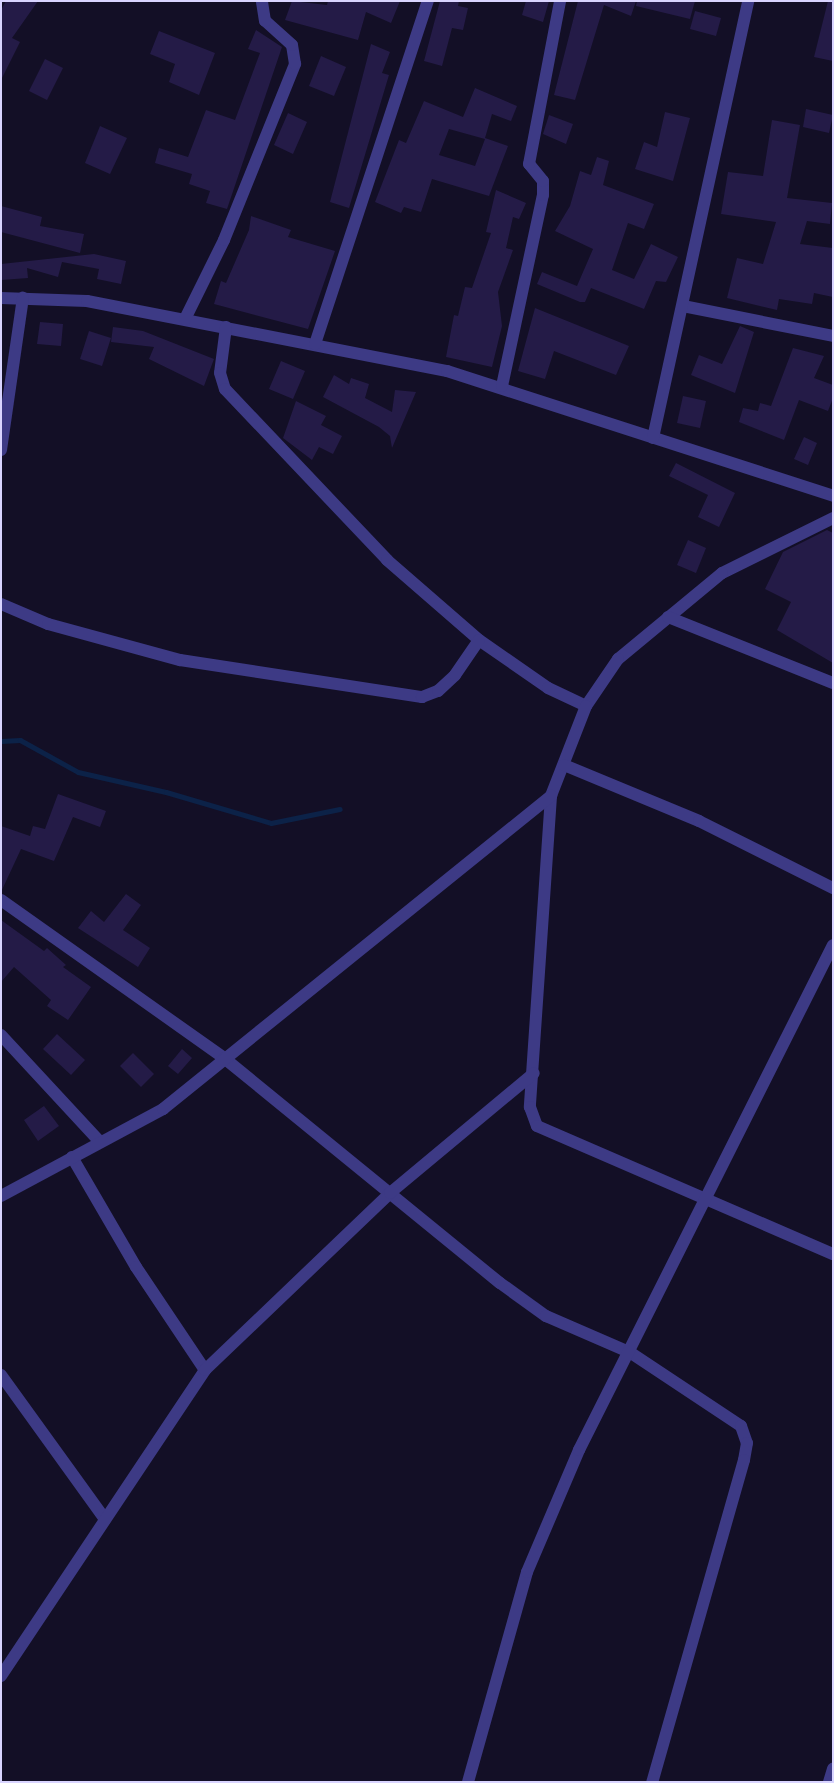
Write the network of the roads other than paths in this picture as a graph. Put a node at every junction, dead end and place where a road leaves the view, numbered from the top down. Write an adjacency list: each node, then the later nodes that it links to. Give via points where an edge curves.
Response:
1 (262, 1): 8 (street, via 265,21 292,45 295,64 224,240)
2 (428, 1): 11 (street)
3 (560, 1): 12 (street, via 529,164 543,181 543,195)
4 (748, 1): 7 (street)
5 (1, 298): 6 (street)
6 (22, 298): 8 (street, via 87,301); 14 (street)
7 (683, 306): 10 (street); 13 (street)
8 (184, 319): 9 (street)
9 (226, 327): 11 (street); 19 (street, via 220,373 225,389 387,560)
10 (833, 336)
11 (315, 344): 12 (street)
12 (502, 386): 13 (street)
13 (653, 438): 15 (street)
14 (1, 450)
15 (833, 496)
16 (833, 518): 18 (street, via 722,573)
17 (1, 604): 19 (street, via 48,624 180,660 422,697 438,691 455,675)
18 (668, 617): 20 (street); 21 (street, via 618,659)
19 (479, 640): 21 (street, via 548,688)
20 (833, 683)
21 (586, 706): 22 (street)
22 (564, 765): 23 (street); 24 (street, via 699,821)
23 (552, 796): 28 (street); 29 (street)
24 (833, 888)
25 (3, 905): 28 (street)
26 (833, 945): 34 (street)
27 (1, 1035): 30 (street)
28 (224, 1058): 30 (street, via 162,1108); 32 (street)
29 (534, 1073): 32 (street); 34 (street, via 530,1107 537,1126)
30 (100, 1142): 31 (street)
31 (72, 1157): 33 (street); 37 (street, via 136,1267)
32 (390, 1193): 36 (street, via 546,1316); 37 (street)
33 (1, 1196)
34 (703, 1198): 35 (street); 36 (street)
35 (833, 1254)
36 (630, 1353): 42 (street, via 578,1450 527,1572); 43 (street, via 741,1426 747,1443)
37 (205, 1370): 39 (street)
38 (1, 1374): 39 (street)
39 (105, 1519): 40 (street)
40 (1, 1676)
41 (833, 1769): 44 (street)
42 (468, 1782)
43 (652, 1782)
44 (829, 1782)

